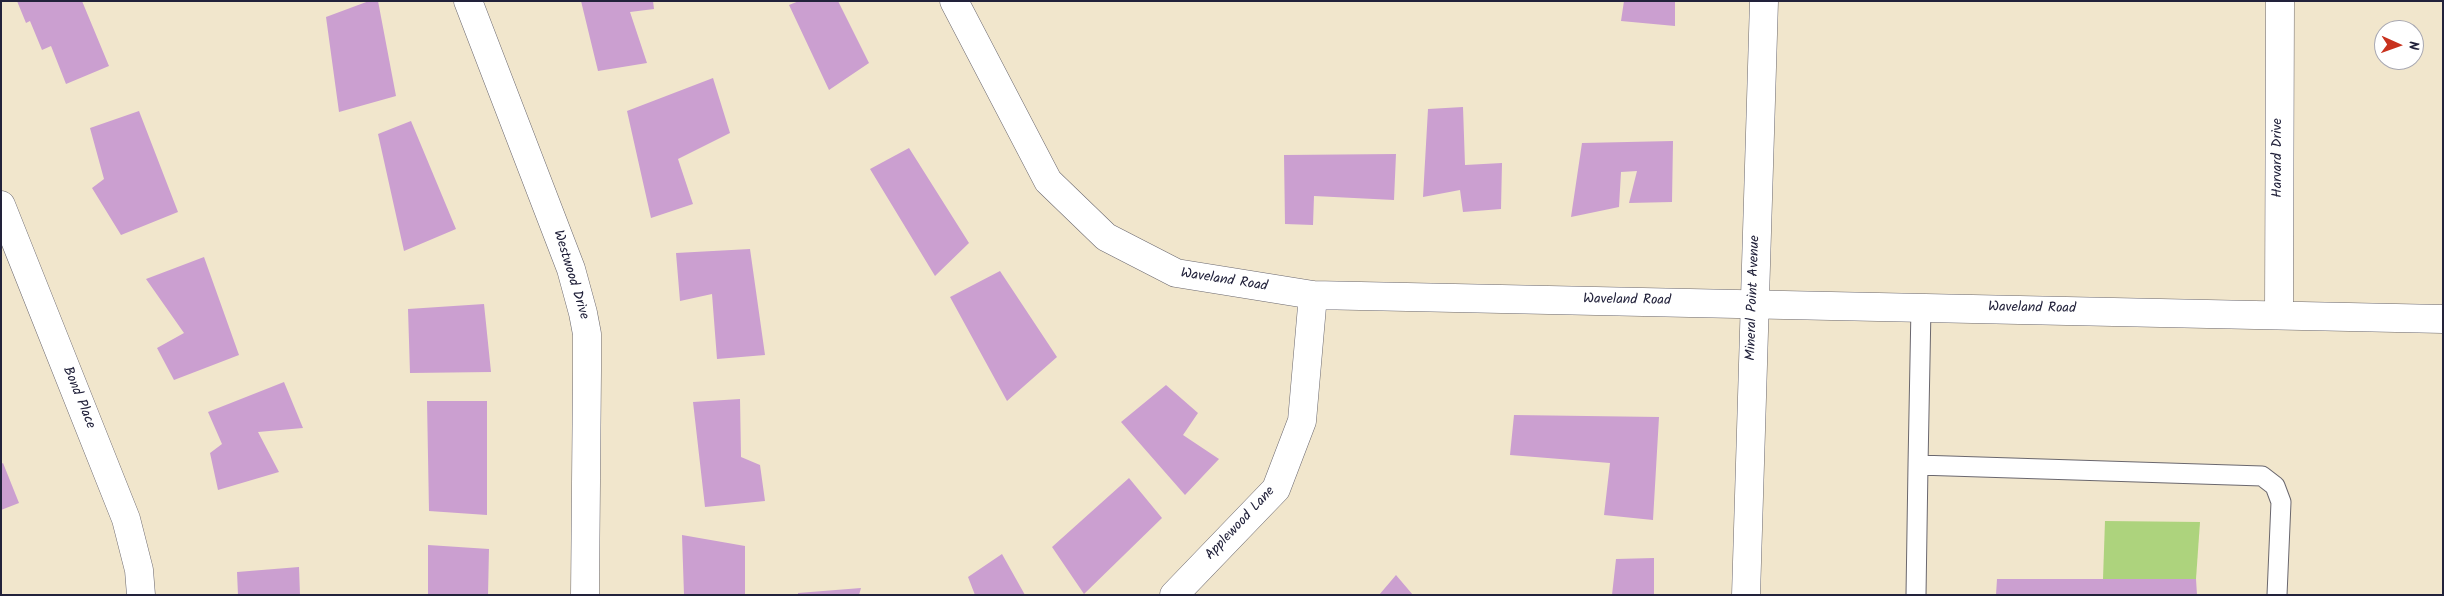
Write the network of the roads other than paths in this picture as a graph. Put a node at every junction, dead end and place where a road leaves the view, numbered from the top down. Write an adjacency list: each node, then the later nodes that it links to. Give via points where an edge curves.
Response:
1 (468, 1): 13 (street, Westwood Drive, via 560,237 583,313 587,334)
2 (954, 1): 6 (street, Waveland Road, via 1048,182 1106,236 1176,274)
3 (1764, 1): 7 (street, Mineral Point Avenue)
4 (2280, 1): 9 (street, Harvard Drive)
5 (1, 205): 12 (street, Bond Place, via 126,519 139,570)
6 (1313, 295): 7 (street, Waveland Road); 14 (street, Applewood Lane, via 1302,421 1276,489)
7 (1754, 303): 8 (street, Waveland Road); 15 (street, Mineral Point Avenue)
8 (1921, 307): 9 (street, Waveland Road); 11 (lane)
9 (2279, 314): 10 (street, Waveland Road)
10 (2443, 319)
11 (1918, 465): 16 (lane); 17 (lane, via 2262,476 2275,486 2281,502)
12 (141, 595)
13 (585, 595)
14 (1174, 595)
15 (1746, 595)
16 (1916, 595)
17 (2277, 595)

